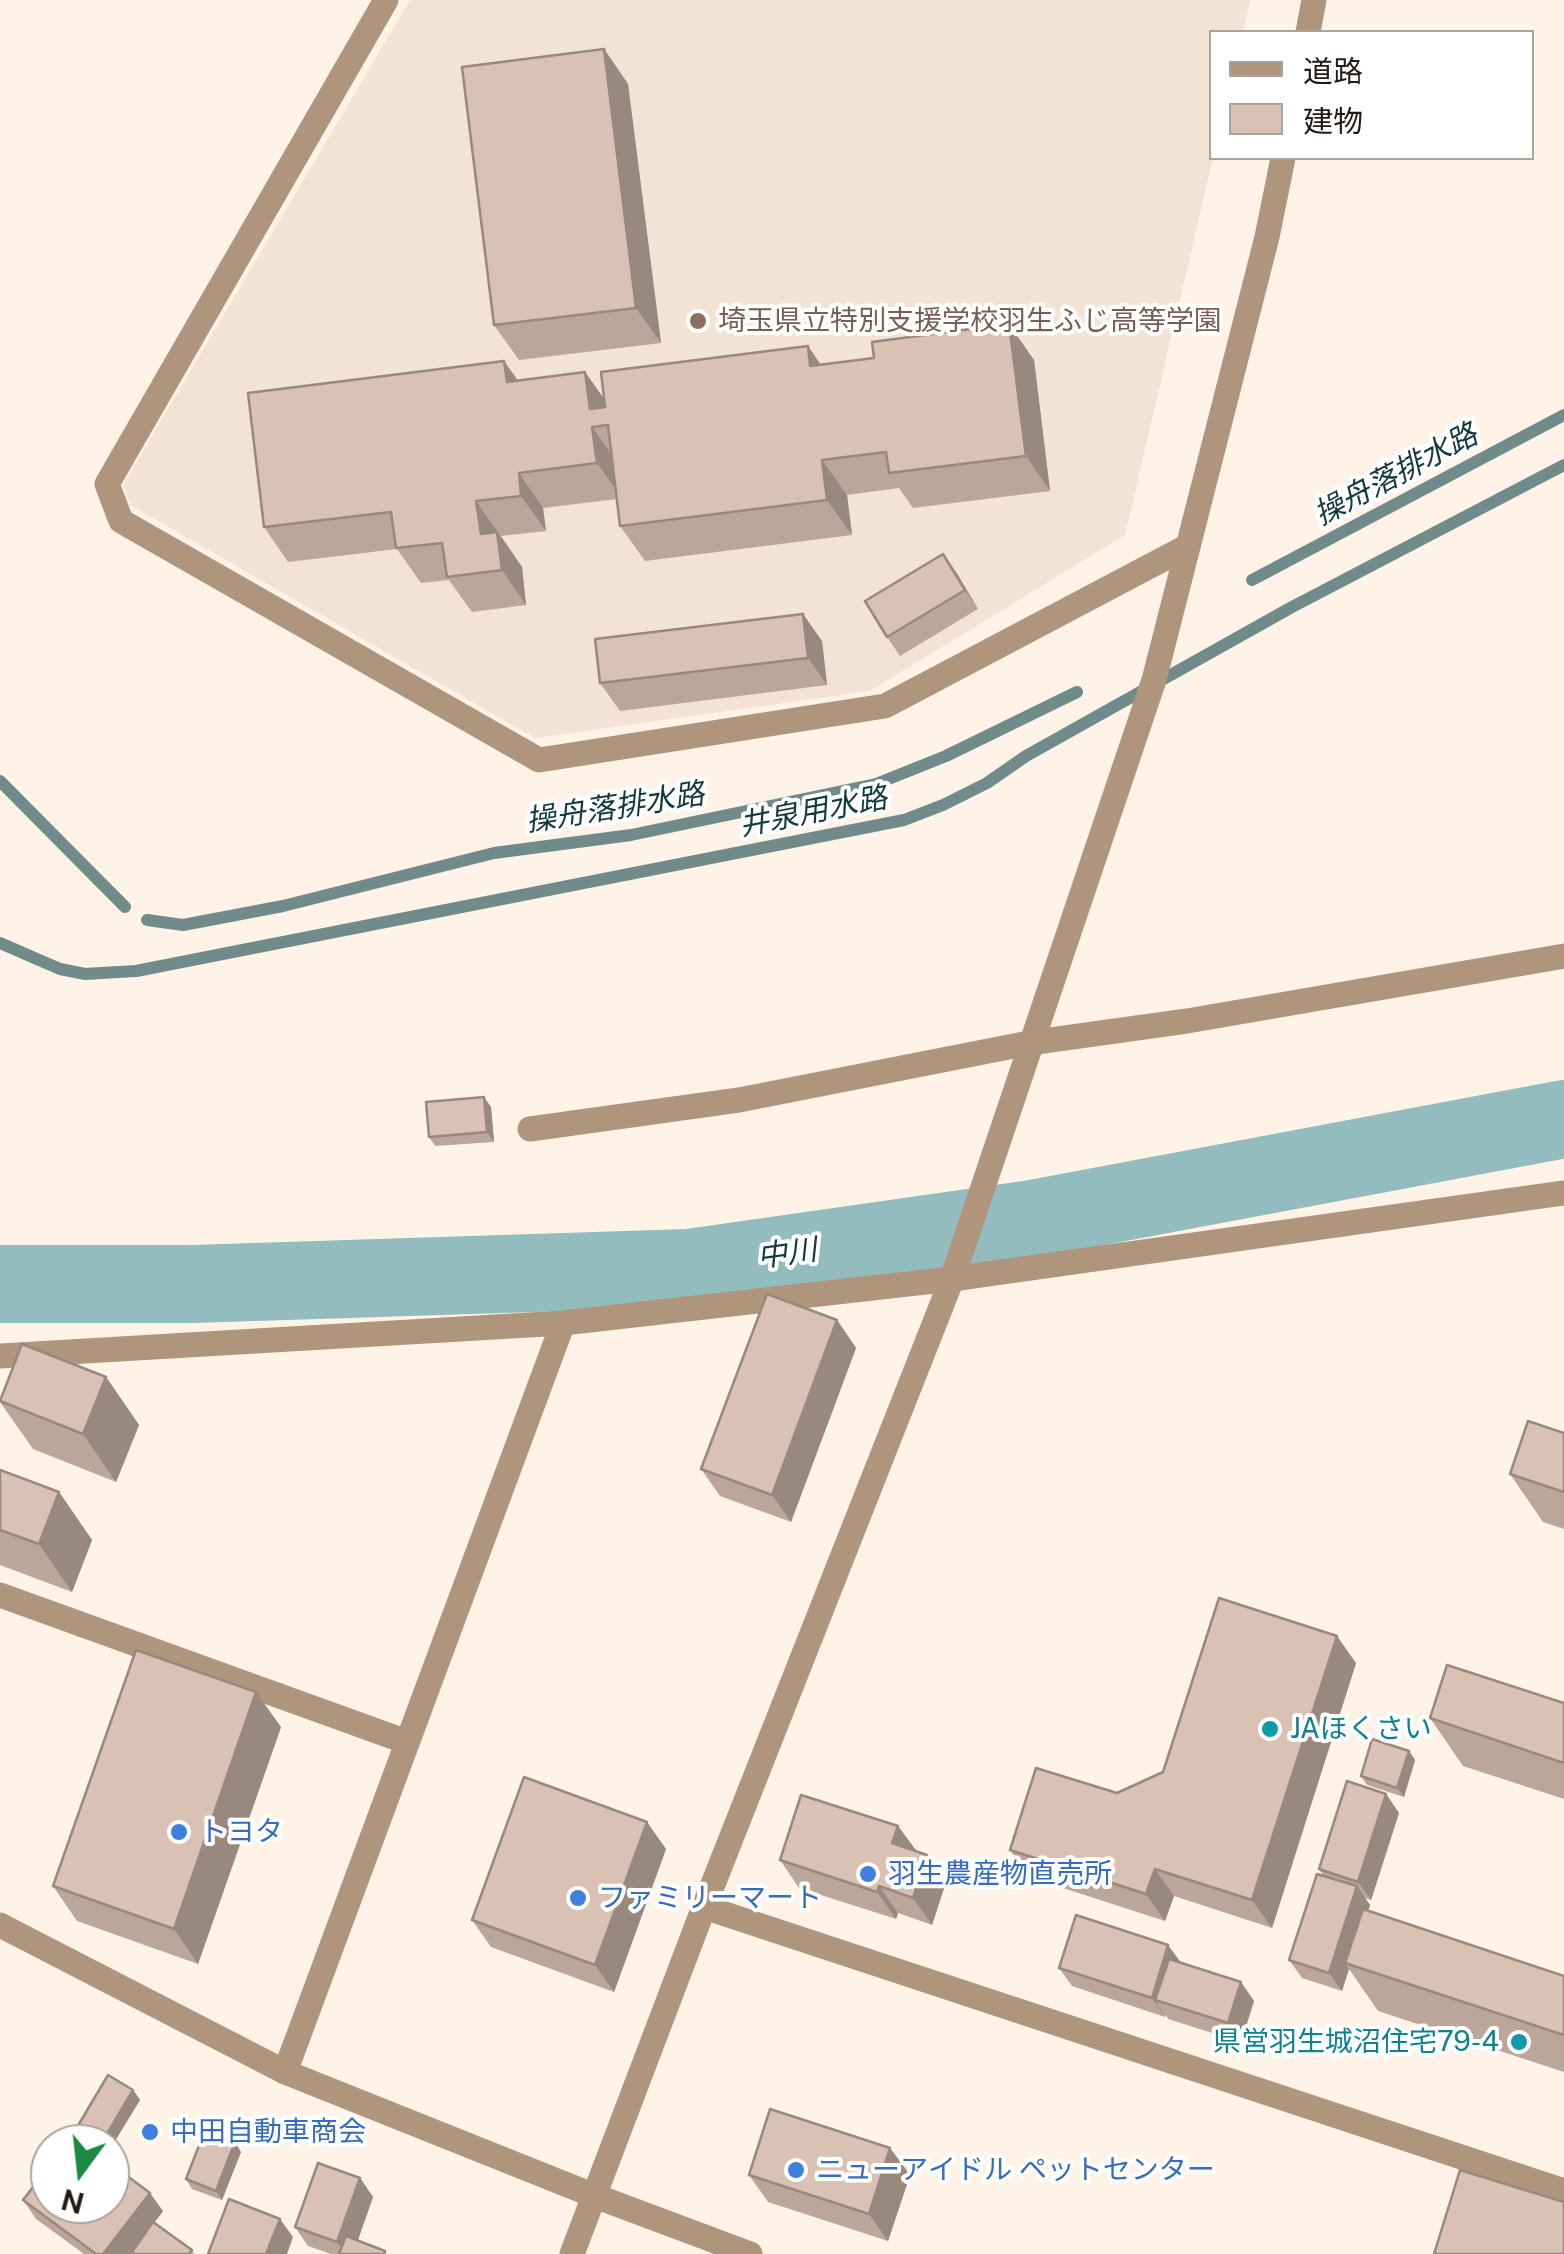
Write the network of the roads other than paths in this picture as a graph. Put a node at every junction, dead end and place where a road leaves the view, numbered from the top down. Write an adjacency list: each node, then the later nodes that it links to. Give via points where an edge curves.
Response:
1 (386, 0): 5 (street, via 106,484 121,521 539,760 885,706)
2 (1314, 0): 3 (street)
3 (1308, 30)
4 (1283, 160): 5 (street)
5 (1188, 546): 7 (street, via 1154,680)
6 (1564, 956): 7 (street)
7 (1030, 1044): 8 (street, via 739,1100); 10 (street)
8 (530, 1129)
9 (1564, 1193): 10 (street)
10 (952, 1280): 11 (street); 15 (street)
11 (563, 1323): 12 (street); 14 (street)
12 (0, 1356)
13 (0, 1595): 14 (street)
14 (408, 1742): 17 (street)
15 (704, 1906): 18 (street); 19 (street)
16 (0, 1925): 17 (street)
17 (285, 2072): 19 (street)
18 (1564, 2191)
19 (595, 2196): 20 (street); 21 (street)
20 (572, 2254)
21 (750, 2254)

